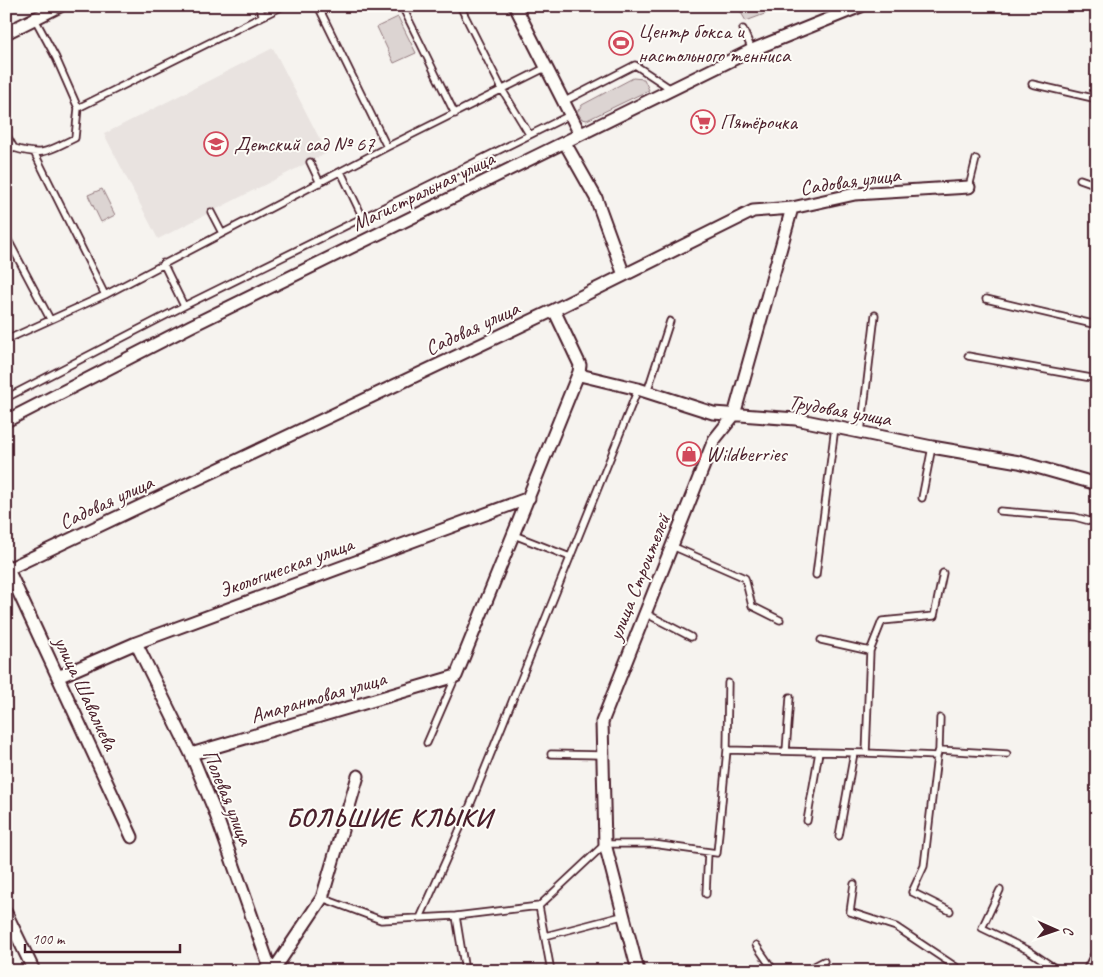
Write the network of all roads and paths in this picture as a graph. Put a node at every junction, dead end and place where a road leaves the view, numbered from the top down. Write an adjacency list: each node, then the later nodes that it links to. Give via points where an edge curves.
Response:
1 (60, 6): 10 (street)
2 (258, 6): 9 (lane)
3 (283, 6): 9 (lane)
4 (318, 6): 27 (lane)
5 (402, 6): 21 (lane)
6 (460, 6): 17 (lane)
7 (515, 6): 14 (street)
8 (861, 6): 13 (street, Магистральная улица)
9 (263, 16): 20 (lane)
10 (34, 19): 12 (street); 20 (lane)
11 (743, 29): 13 (lane)
12 (6, 33)
13 (752, 50): 16 (street, Магистральная улица)
14 (545, 68): 17 (lane); 19 (street)
15 (1032, 84): 18 (lane)
16 (671, 89): 19 (lane, via 635,65); 25 (street, Магистральная улица)
17 (503, 91): 21 (lane); 24 (lane)
18 (1097, 99)
19 (563, 102): 22 (street)
20 (78, 108): 30 (lane, via 75,138)
21 (454, 114): 27 (lane)
22 (570, 115): 24 (lane); 25 (street)
23 (6, 134): 28 (lane)
24 (529, 134): 40 (lane)
25 (580, 134): 26 (street, Магистральная улица)
26 (565, 143): 44 (street, via 596,198); 60 (street, Магистральная улица, via 191,326)
27 (387, 147): 33 (lane)
28 (14, 148): 29 (lane); 30 (lane)
29 (6, 152)
30 (35, 154): 45 (lane)
31 (976, 159): 37 (lane)
32 (310, 162): 35 (lane)
33 (341, 172): 35 (lane); 40 (lane)
34 (1080, 179): 36 (lane)
35 (320, 183): 41 (lane)
36 (1097, 185)
37 (968, 187): 38 (street, Садовая улица, via 855,194)
38 (792, 208): 44 (street, Садовая улица, via 753,211); 59 (street, улица Строителей)
39 (211, 212): 41 (lane)
40 (363, 218): 47 (lane)
41 (222, 233): 43 (lane)
42 (6, 236): 50 (lane)
43 (163, 263): 45 (lane); 47 (lane)
44 (624, 275): 48 (street, Садовая улица)
45 (105, 295): 50 (lane)
46 (986, 299): 52 (lane)
47 (184, 306): 58 (lane)
48 (554, 310): 55 (street, via 580,365); 72 (street, Садовая улица)
49 (874, 315): 62 (lane)
50 (50, 319): 53 (lane)
51 (670, 321): 57 (lane)
52 (1097, 324)
53 (6, 340)
54 (968, 356): 56 (lane)
55 (579, 372): 57 (street, Трудовая улица); 65 (street)
56 (1097, 379)
57 (643, 391): 59 (street, Трудовая улица, via 713,413); 71 (lane)
58 (6, 398)
59 (734, 415): 61 (street, Трудовая улица, via 796,418); 70 (street, улица Строителей, via 714,440)
60 (6, 421)
61 (834, 427): 62 (street, Трудовая улица); 74 (lane)
62 (861, 432): 63 (street, Трудовая улица)
63 (932, 447): 64 (street, Трудовая улица, via 1019,462); 66 (lane)
64 (1097, 484)
65 (529, 498): 69 (street); 79 (street, Экологическая улица)
66 (922, 498)
67 (1000, 511): 68 (lane, via 1074,518)
68 (1097, 524)
69 (514, 535): 71 (lane); 81 (street)
70 (672, 546): 75 (street, улица Строителей); 76 (lane, via 745,578 752,606)
71 (570, 557): 112 (lane, via 467,813)
72 (7, 567): 82 (street, улица Шавалиева)
73 (943, 573): 80 (lane, via 934,616 882,621)
74 (816, 575)
75 (645, 613): 77 (lane); 96 (street, улица Строителей, via 602,722)
76 (780, 620)
77 (692, 637)
78 (821, 640): 80 (lane)
79 (136, 643): 82 (street, Экологическая улица); 93 (street, Полевая улица)
80 (870, 651): 91 (lane)
81 (456, 676): 86 (lane); 93 (street, Амарантовая улица)
82 (58, 677): 100 (street, улица Шавалиева)
83 (728, 683): 87 (lane)
84 (790, 697): 88 (lane)
85 (940, 718): 92 (lane)
86 (427, 742)
87 (727, 750): 88 (lane); 102 (lane, via 717,853)
88 (786, 751): 89 (lane)
89 (819, 752): 90 (lane); 98 (lane)
90 (854, 753): 91 (lane); 99 (lane)
91 (866, 753): 92 (lane)
92 (938, 753): 95 (lane); 108 (lane, via 924,866 912,892)
93 (190, 754): 118 (street, Полевая улица, via 238,872)
94 (551, 754): 96 (lane)
95 (1007, 754)
96 (602, 755): 101 (street, улица Строителей)
97 (358, 776): 106 (street)
98 (807, 821)
99 (839, 836)
100 (132, 837)
101 (605, 844): 102 (lane, via 653,844); 107 (lane); 111 (street, улица Строителей)
102 (708, 852): 105 (lane)
103 (854, 884): 124 (lane, via 850,912 896,927)
104 (1000, 890): 125 (lane, via 982,928 1028,950)
105 (706, 894)
106 (322, 898): 112 (lane, via 381,920); 118 (street)
107 (539, 906): 110 (lane); 113 (lane)
108 (950, 911)
109 (6, 914): 117 (street)
110 (456, 916): 112 (lane); 119 (lane)
111 (622, 916): 113 (lane); 121 (street, улица Строителей)
112 (420, 918)
113 (545, 936): 120 (lane)
114 (756, 945): 122 (lane)
115 (1097, 955): 126 (street)
116 (824, 961): 123 (lane)
117 (34, 971)
118 (272, 971)
119 (465, 971)
120 (551, 971)
121 (638, 971)
122 (774, 971)
123 (806, 971)
124 (962, 971)
125 (1058, 971)
126 (1089, 971)

